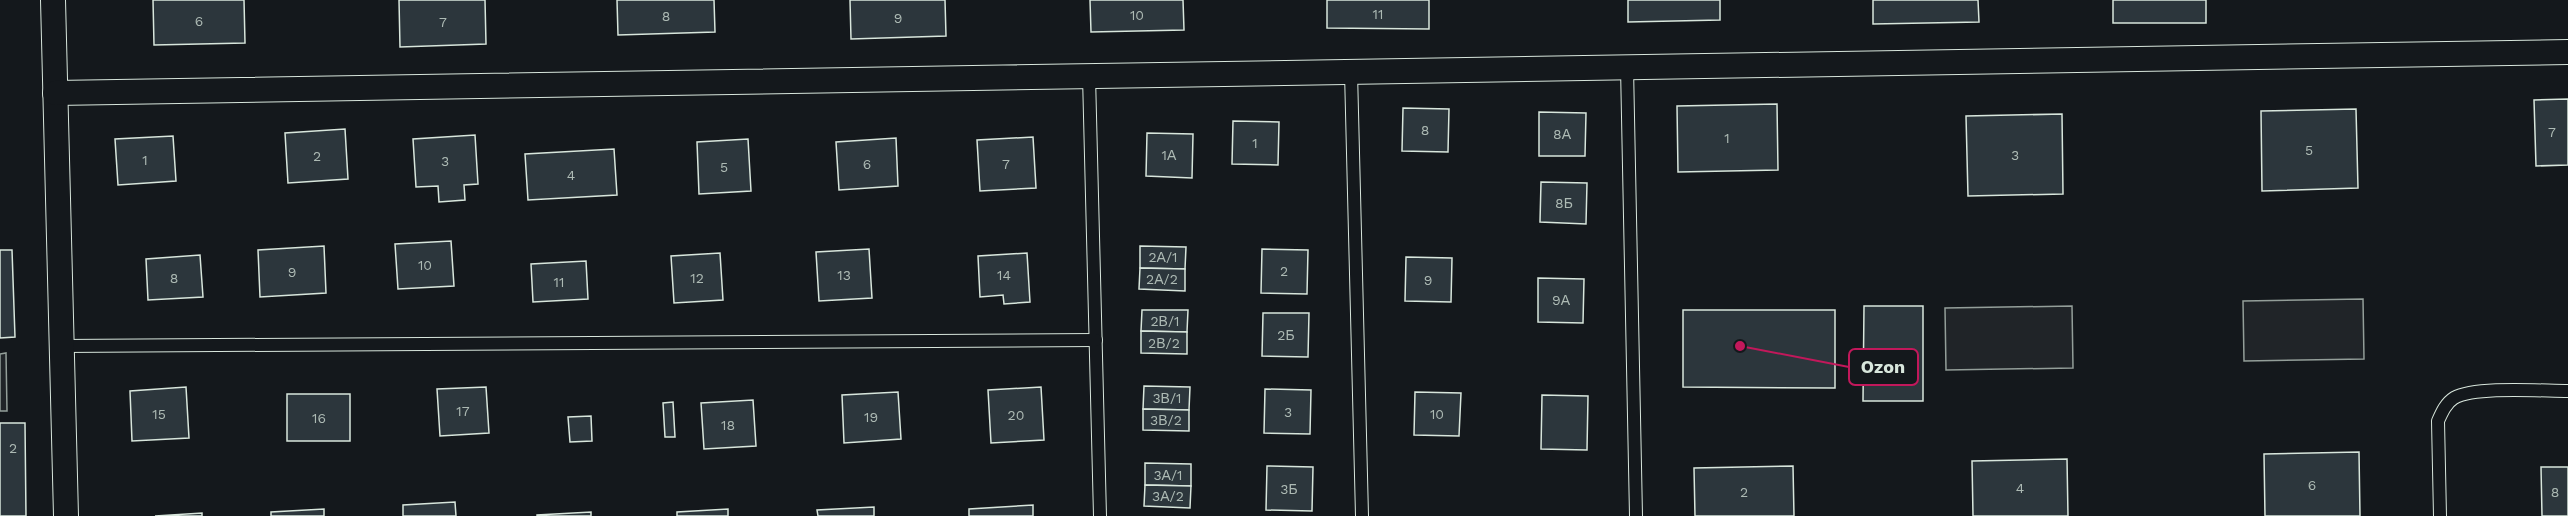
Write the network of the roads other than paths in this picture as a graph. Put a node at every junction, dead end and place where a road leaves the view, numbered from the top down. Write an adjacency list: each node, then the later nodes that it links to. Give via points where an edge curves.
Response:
1 (53, 0): 6 (street)
2 (2568, 52): 3 (street)
3 (1627, 67): 4 (street); 13 (lane)
4 (1351, 72): 5 (street); 12 (lane)
5 (1089, 76): 6 (street); 7 (lane)
6 (55, 93): 8 (street)
7 (1096, 340): 8 (lane); 11 (lane)
8 (62, 346): 10 (street)
9 (2568, 391): 14 (lane, via 2468,392 2452,399 2438,421)
10 (66, 516)
11 (1100, 516)
12 (1362, 516)
13 (1636, 516)
14 (2440, 516)

